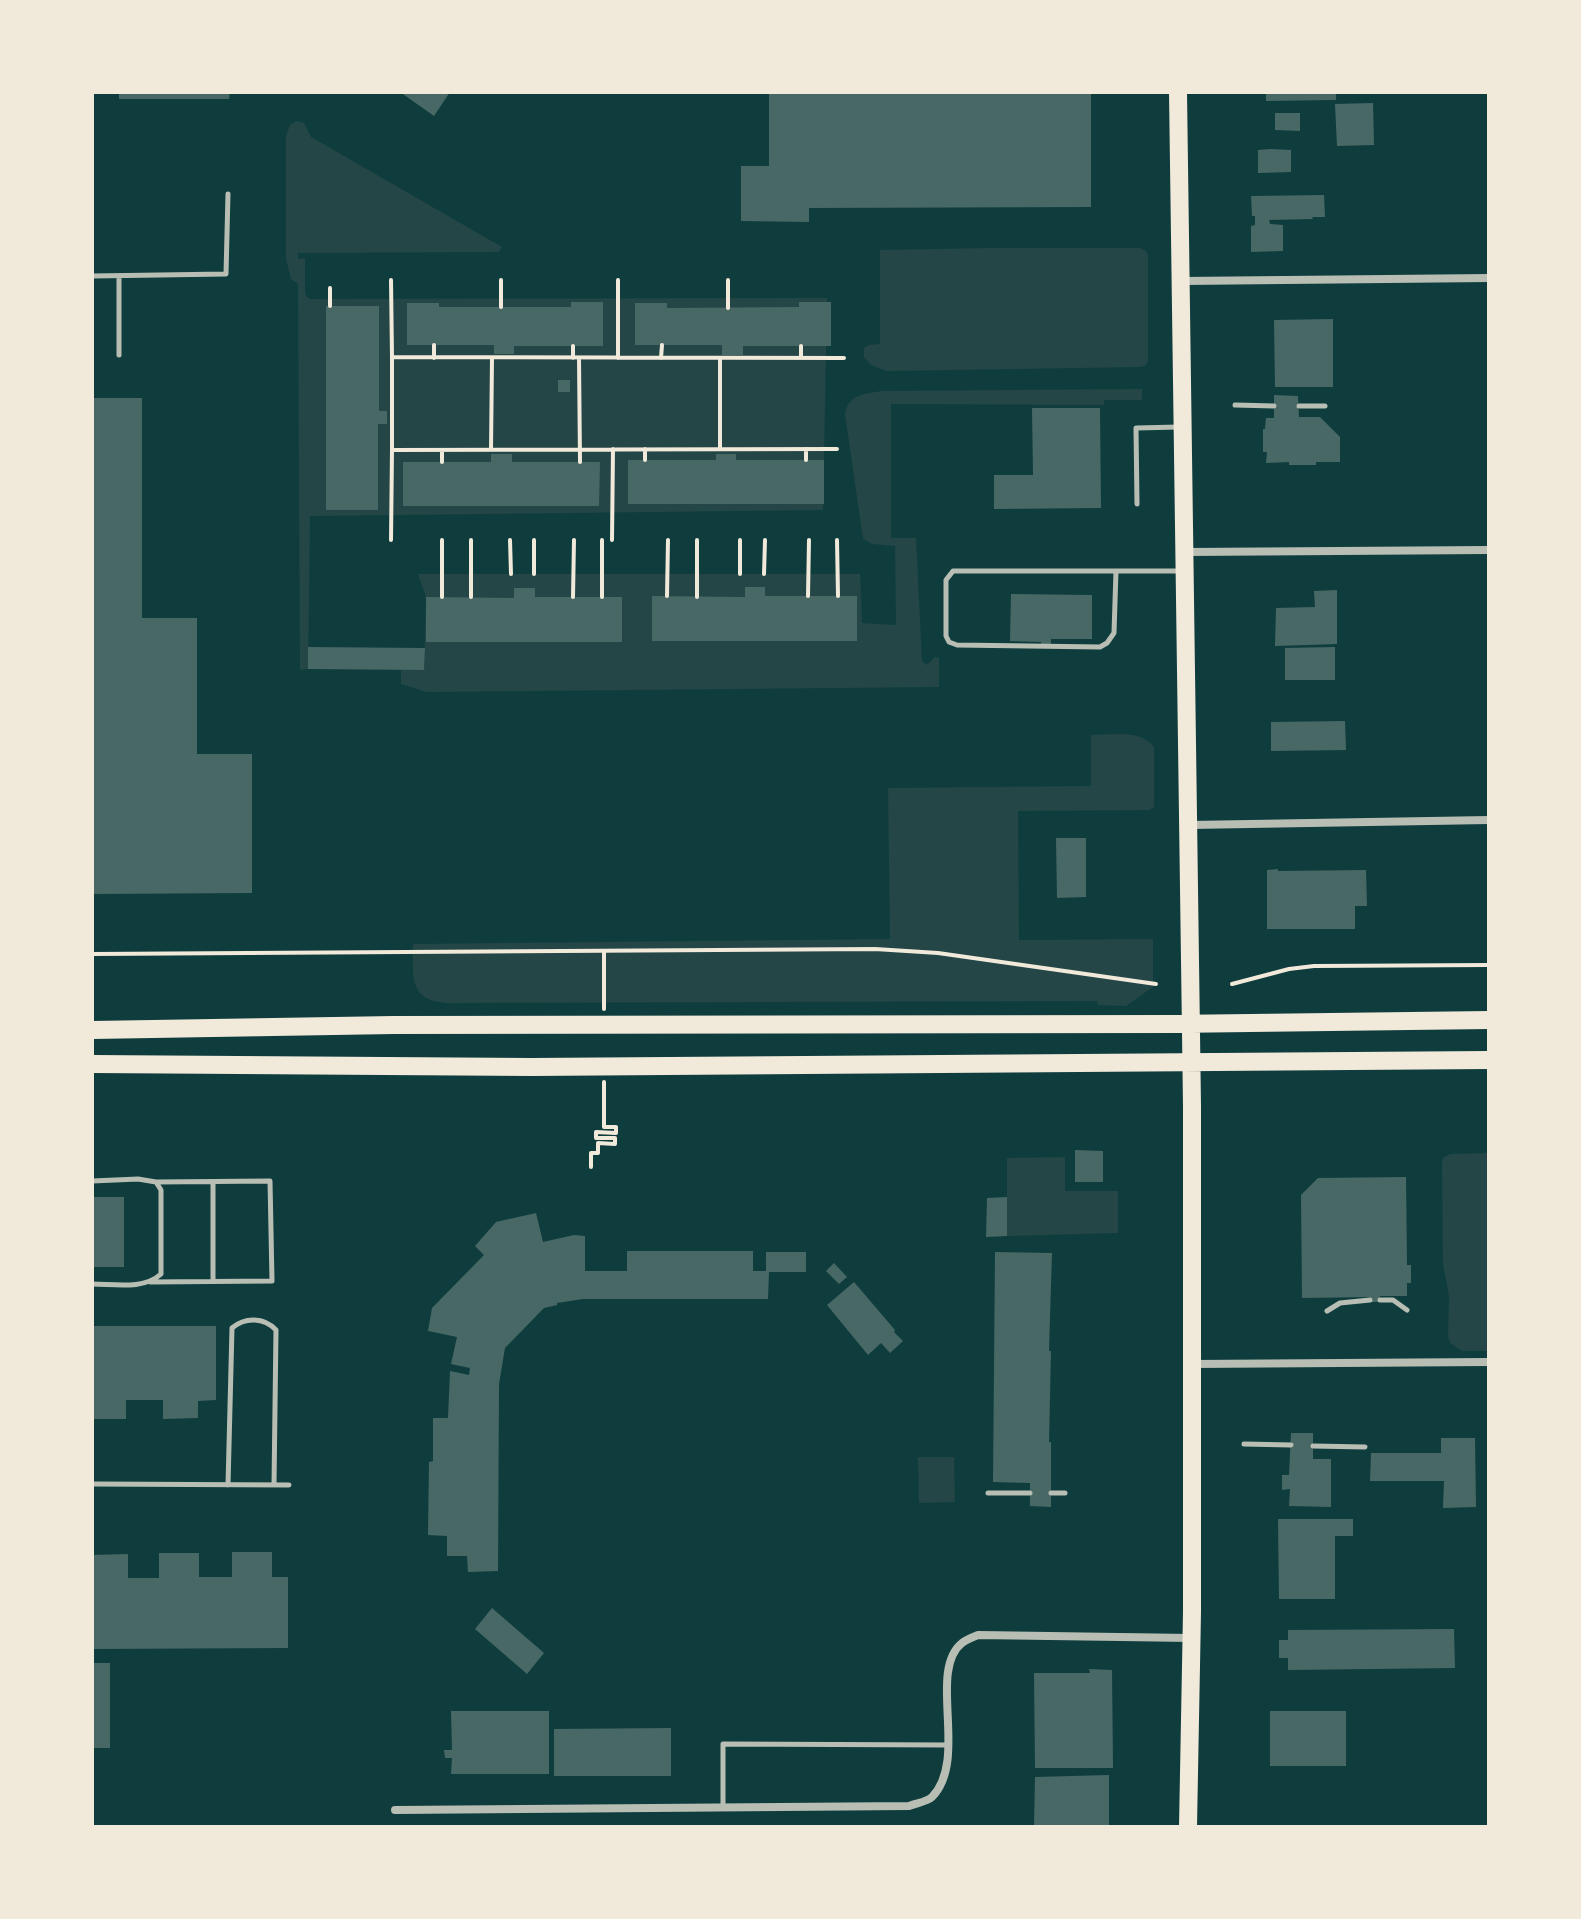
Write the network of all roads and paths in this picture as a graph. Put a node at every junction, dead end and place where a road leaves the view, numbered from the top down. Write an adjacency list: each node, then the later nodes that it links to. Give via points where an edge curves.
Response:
1 (1178, 92): 10 (main road)
2 (228, 194): 4 (lane, via 226,274)
3 (92, 276): 4 (lane)
4 (119, 276): 19 (lane)
5 (1489, 278): 10 (street)
6 (391, 280): 20 (path)
7 (501, 280): 13 (path)
8 (618, 280): 24 (path)
9 (728, 280): 14 (path)
10 (1182, 281): 33 (main road)
11 (330, 288): 12 (path)
12 (330, 306)
13 (501, 307)
14 (728, 308)
15 (434, 345): 21 (path)
16 (662, 345): 25 (path)
17 (573, 346): 23 (path)
18 (801, 346): 27 (path)
19 (119, 355)
20 (392, 357): 21 (path); 40 (path)
21 (434, 358): 22 (path)
22 (492, 358): 23 (path); 42 (path)
23 (576, 358): 24 (path); 34 (path)
24 (618, 358): 25 (path)
25 (661, 358): 26 (path)
26 (720, 358): 27 (path); 37 (path)
27 (801, 358): 28 (path)
28 (844, 358)
29 (1235, 405): 30 (lane)
30 (1274, 406)
31 (1299, 406): 32 (lane)
32 (1325, 406)
33 (1183, 427): 47 (lane, via 1136,428); 63 (main road)
34 (580, 449): 35 (path); 42 (path); 46 (path)
35 (613, 449): 36 (path); 55 (path)
36 (645, 449): 37 (path); 43 (path)
37 (720, 449): 38 (path)
38 (806, 449): 39 (path); 44 (path)
39 (837, 449)
40 (392, 450): 41 (path); 48 (path)
41 (442, 450): 42 (path); 45 (path)
42 (491, 450)
43 (645, 460)
44 (806, 460)
45 (442, 462)
46 (580, 462)
47 (1137, 504)
48 (391, 540)
49 (442, 540): 72 (path)
50 (471, 540): 73 (path)
51 (510, 540): 65 (path)
52 (534, 540): 66 (path)
53 (574, 540): 74 (path)
54 (602, 540): 75 (path)
55 (612, 540)
56 (668, 540): 69 (path)
57 (697, 540): 76 (path)
58 (740, 540): 67 (path)
59 (765, 540): 68 (path)
60 (809, 540): 70 (path)
61 (837, 540): 71 (path)
62 (1489, 550): 63 (street)
63 (1184, 562): 64 (lane); 78 (main road)
64 (1116, 571): 64 (lane, via 953,571 946,580 946,636 957,645 1100,647 1114,633)
65 (511, 574)
66 (534, 574)
67 (740, 574)
68 (764, 574)
69 (667, 596)
70 (808, 596)
71 (838, 596)
72 (442, 597)
73 (471, 597)
74 (573, 597)
75 (602, 597)
76 (697, 597)
77 (1489, 820): 78 (street)
78 (1189, 825): 84 (main road)
79 (92, 954): 81 (path, via 875,949)
80 (1489, 965): 82 (path, via 1314,966)
81 (1156, 984)
82 (1232, 984)
83 (1489, 1020): 84 (main road)
84 (1191, 1024): 85 (main road); 87 (main road)
85 (92, 1030)
86 (1489, 1060): 87 (main road)
87 (1191, 1063): 88 (main road); 102 (main road)
88 (92, 1064)
89 (604, 1124): 90 (path, via 616,1127 616,1133 596,1132 596,1138 615,1138 615,1144 598,1143)
90 (591, 1167)
91 (92, 1181): 92 (lane)
92 (156, 1182): 93 (lane); 95 (lane, via 161,1190 161,1274)
93 (213, 1182): 94 (lane); 94 (lane, via 270,1181 272,1281)
94 (213, 1281): 95 (lane)
95 (150, 1282): 96 (lane)
96 (92, 1284)
97 (1370, 1300): 100 (lane, via 1340,1303)
98 (1380, 1300): 99 (lane, via 1393,1300)
99 (1407, 1310)
100 (1327, 1311)
101 (1489, 1362): 102 (street)
102 (1192, 1364): 115 (main road)
103 (1244, 1444): 104 (lane)
104 (1291, 1445)
105 (1313, 1446): 106 (lane)
106 (1365, 1447)
107 (92, 1484): 108 (lane)
108 (228, 1485): 109 (lane); 109 (lane, via 232,1328 241,1320 269,1322 276,1330)
109 (274, 1485): 110 (lane)
110 (289, 1485)
111 (988, 1493): 112 (lane)
112 (1030, 1493)
113 (1051, 1493): 114 (lane)
114 (1065, 1493)
115 (1191, 1638): 116 (street, via 978,1635 960,1644 950,1662); 119 (main road)
116 (949, 1745): 117 (street, via 945,1776 930,1798 909,1806); 117 (lane, via 723,1744)
117 (723, 1807): 118 (street)
118 (395, 1810)
119 (1188, 1827)

